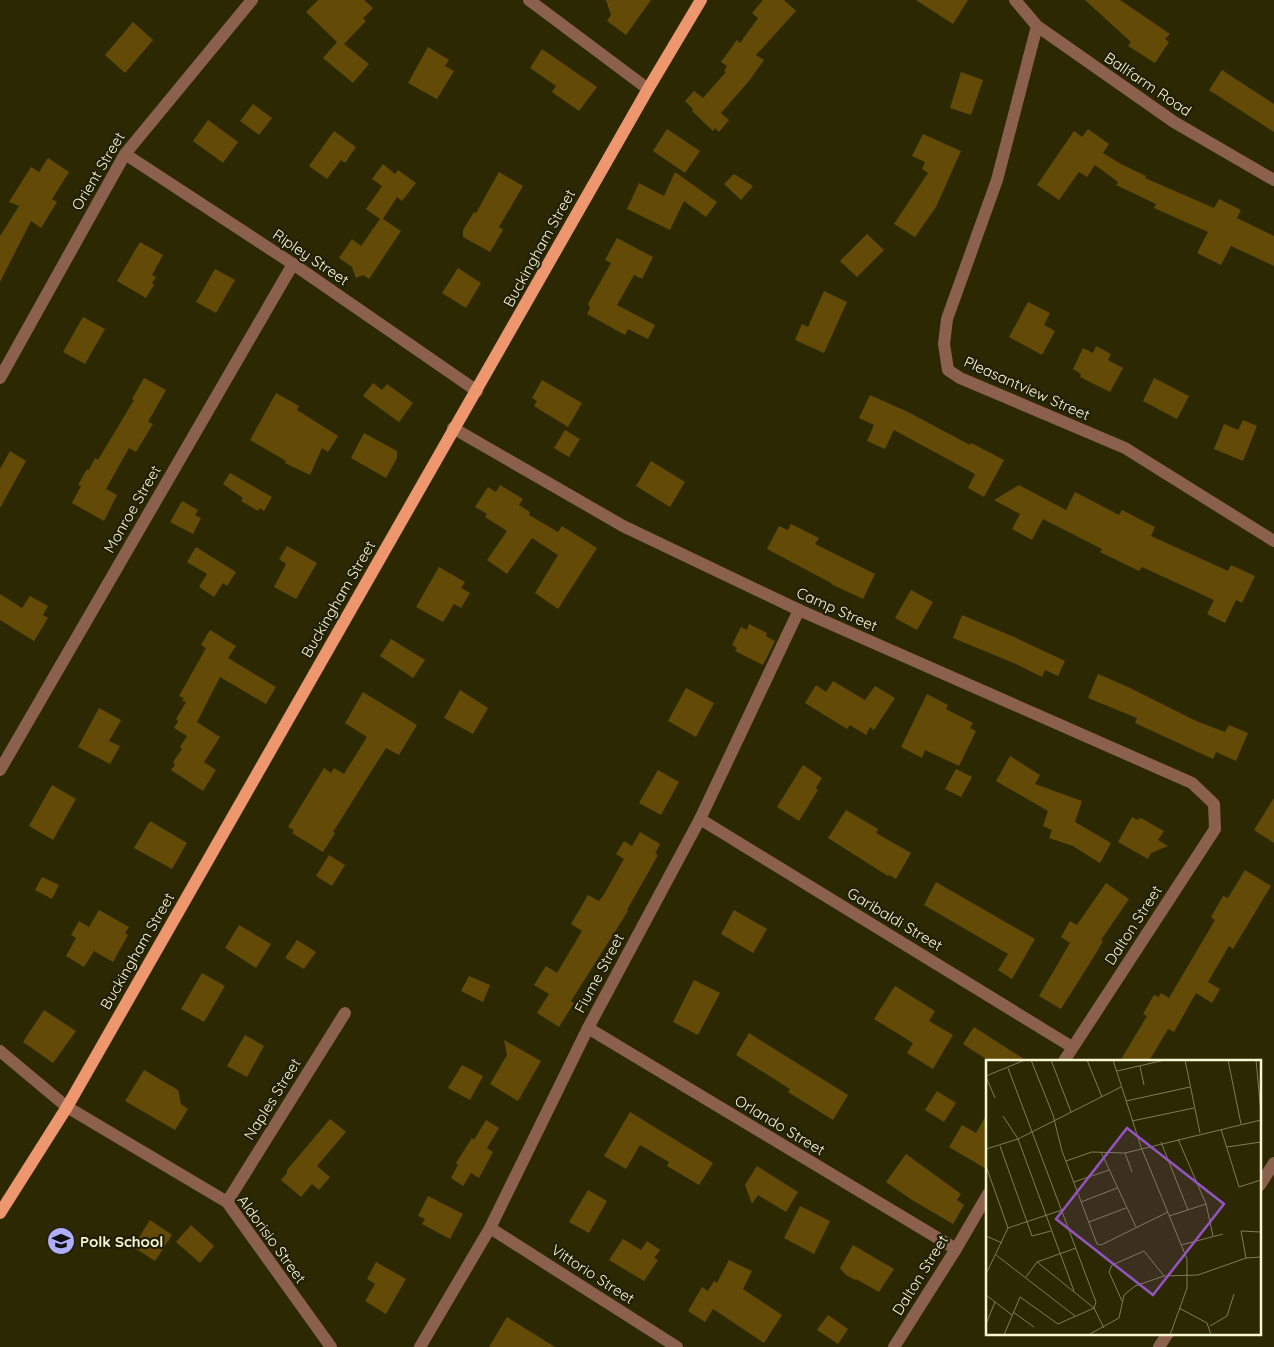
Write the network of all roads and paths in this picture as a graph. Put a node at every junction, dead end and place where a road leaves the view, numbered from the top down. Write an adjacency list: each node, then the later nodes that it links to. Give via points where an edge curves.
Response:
1 (252, 0): 7 (street, Orient Street)
2 (529, 0): 6 (street)
3 (701, 0): 6 (main road, Buckingham Street)
4 (1015, 0): 5 (street, Ballfarm Road)
5 (1037, 26): 8 (street, Ballfarm Road, via 1174,122); 13 (street, Pleasantview Street, via 997,180 947,319 944,344 948,370 1125,448)
6 (648, 89): 11 (main road, Buckingham Street)
7 (124, 154): 9 (street, Ripley Street); 10 (street, Orient Street)
8 (1274, 180)
9 (293, 264): 11 (street, Ripley Street); 15 (street, Monroe Street)
10 (0, 378)
11 (477, 391): 12 (main road, Buckingham Street)
12 (454, 428): 14 (street, Camp Street, via 623,526); 23 (main road, Buckingham Street)
13 (1274, 541)
14 (798, 610): 16 (street, Camp Street, via 1192,784); 17 (street, Fiume Street)
15 (0, 770)
16 (1214, 804): 20 (street, Dalton Street, via 1215,829)
17 (700, 820): 19 (street, Fiume Street); 20 (street, Garibaldi Street)
18 (345, 1013): 27 (street, Naples Street)
19 (588, 1028): 29 (street, Fiume Street); 30 (street, Orlando Street)
20 (1072, 1047): 22 (street, Dalton Street)
21 (0, 1051): 23 (street, Aldorisio Street)
22 (1065, 1060)
23 (67, 1108): 27 (street, Aldorisio Street); 28 (main road, Buckingham Street)
24 (1274, 1163): 25 (street)
25 (1262, 1182)
26 (986, 1197): 30 (street, Dalton Street)
27 (227, 1202): 32 (street, Aldorisio Street)
28 (0, 1214)
29 (490, 1228): 33 (street, Fiume Street); 34 (street, Vittorio Street)
30 (956, 1249): 35 (street, Dalton Street)
31 (1167, 1334): 36 (street)
32 (331, 1347)
33 (420, 1347)
34 (677, 1347)
35 (894, 1347)
36 (1159, 1347)

